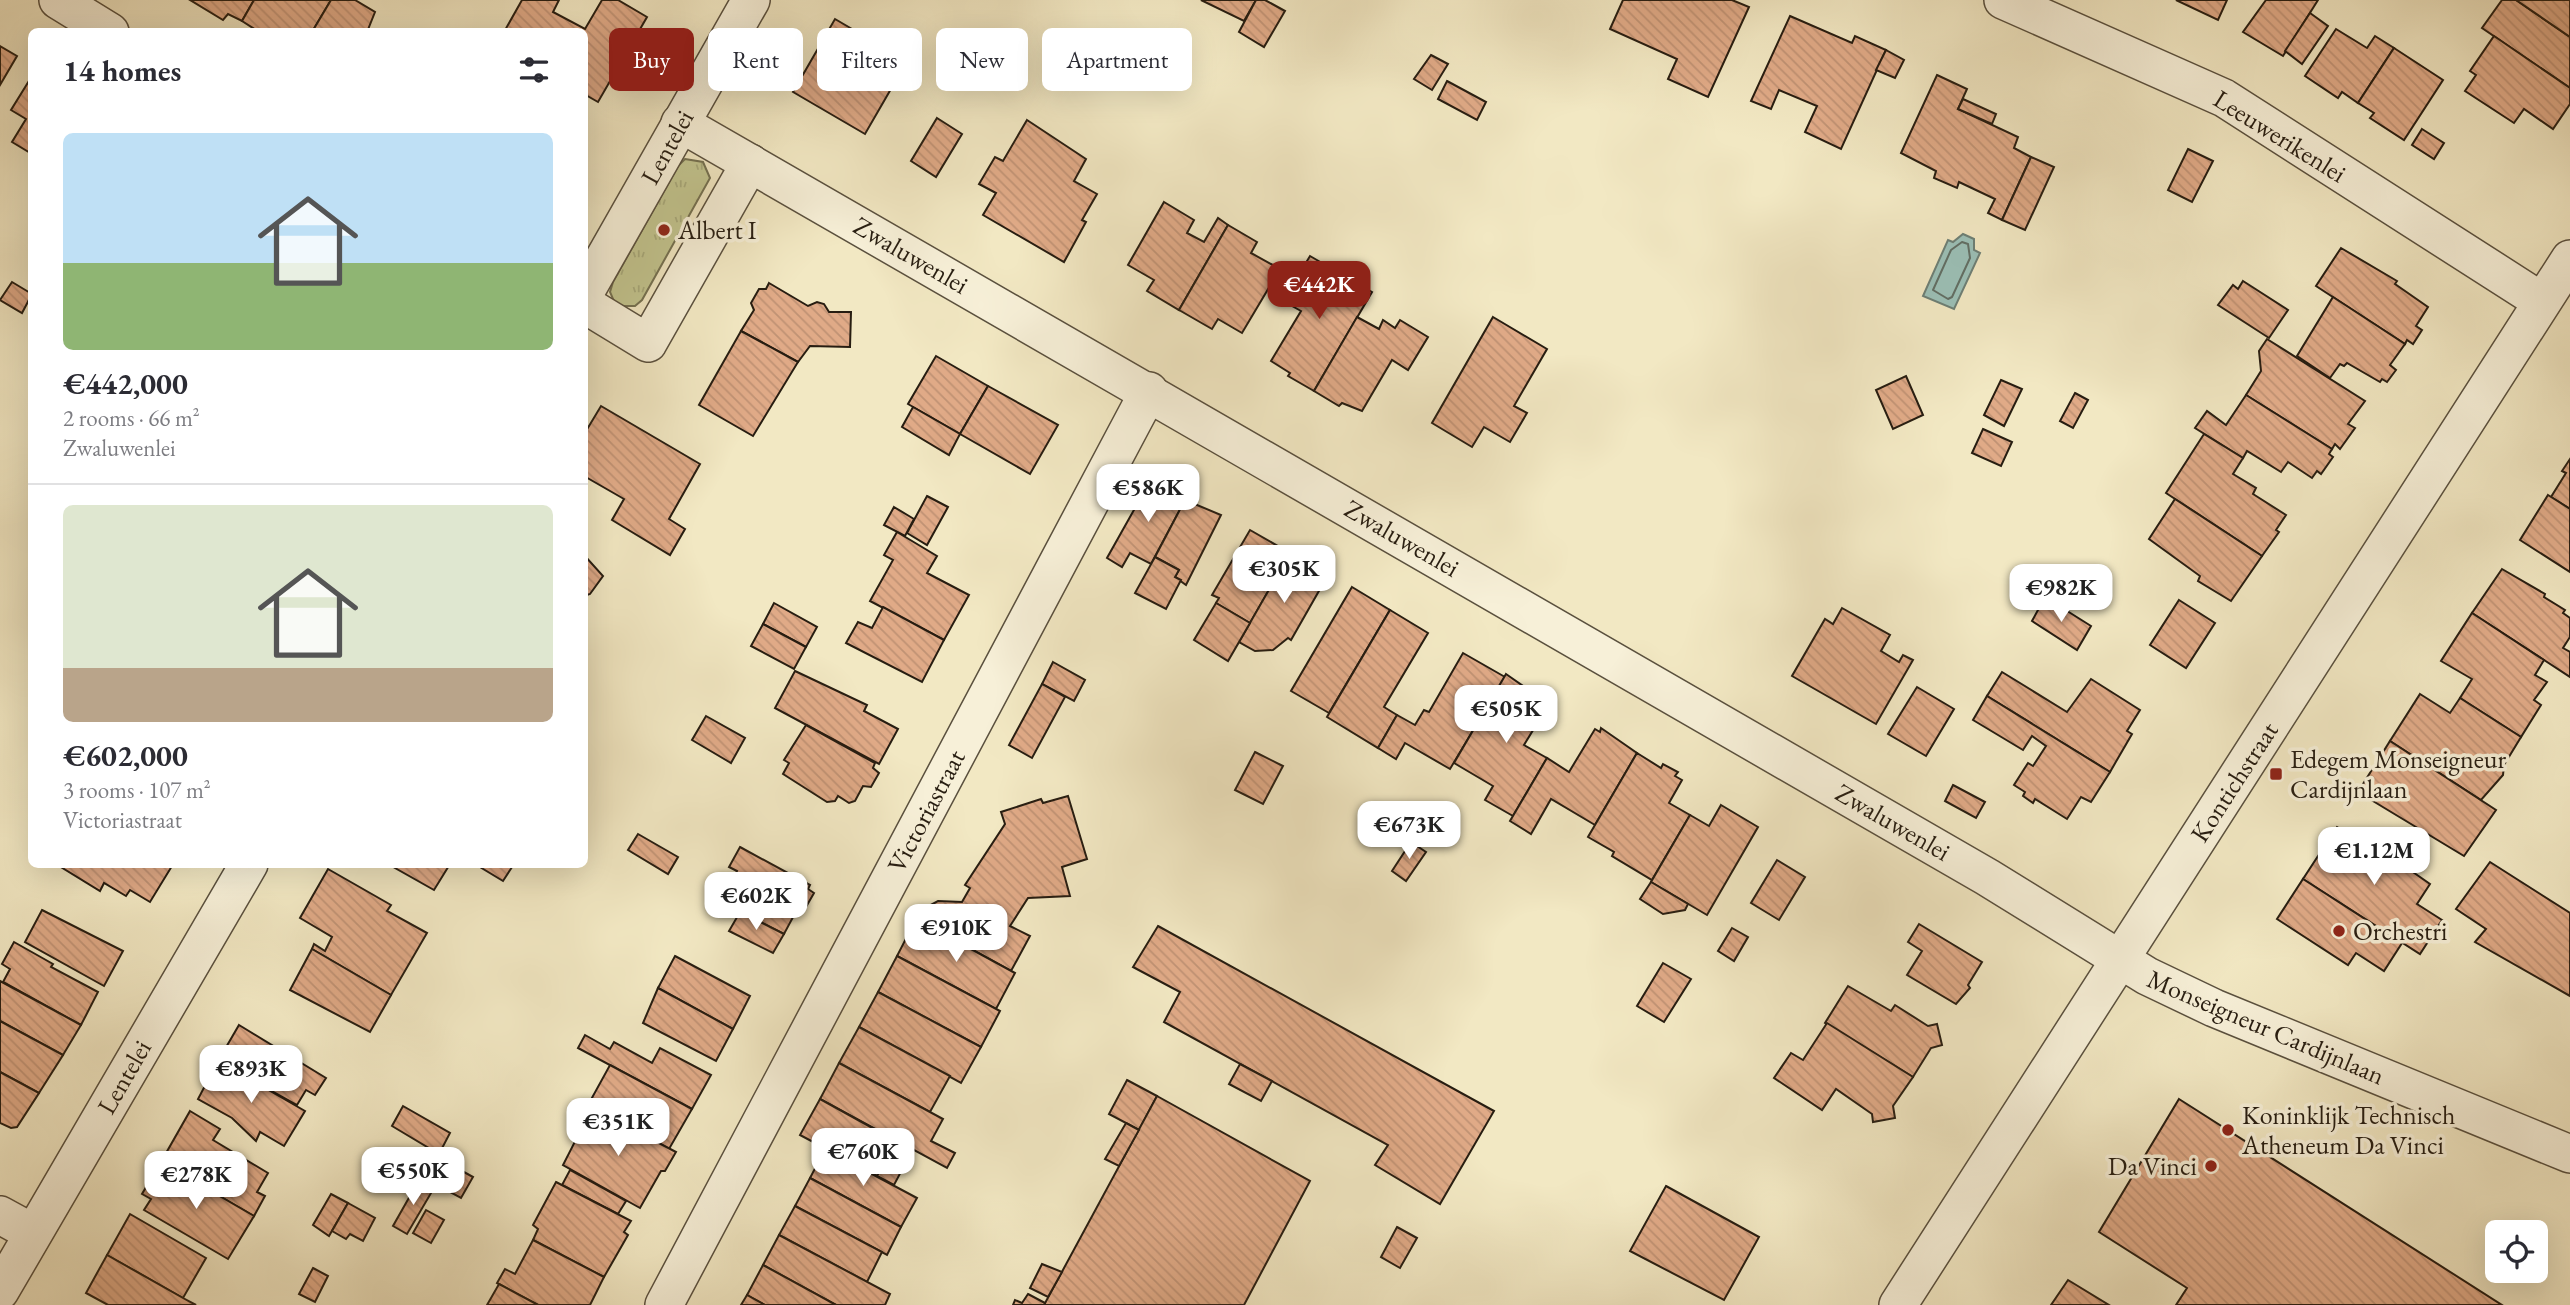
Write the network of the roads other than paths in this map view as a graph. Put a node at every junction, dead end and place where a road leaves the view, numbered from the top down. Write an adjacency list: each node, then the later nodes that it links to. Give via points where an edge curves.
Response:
1 (58, 0): 4 (street)
2 (751, 0): 5 (street, Lentelei)
3 (2003, 0): 9 (street, Leeuwerikenlei, via 2224,98)
4 (104, 28)
5 (680, 123): 6 (street, Zwaluwenlei); 8 (street, Lentelei)
6 (750, 163): 10 (street, via 648,343); 11 (street, Zwaluwenlei)
7 (2570, 260): 9 (street, Kontichstraat)
8 (588, 287)
9 (2541, 301): 13 (street, Kontichstraat)
10 (588, 306)
11 (1149, 391): 13 (street, Zwaluwenlei, via 1987,877); 18 (street, Victoriastraat)
12 (248, 868): 16 (street, Lentelei)
13 (2119, 961): 14 (street, Monseigneur Cardijnlaan, via 2214,1008); 19 (street, Kontichstraat)
14 (2570, 1154)
15 (0, 1215): 16 (street)
16 (33, 1233): 17 (street, Lentelei)
17 (0, 1291)
18 (664, 1305)
19 (1898, 1305)

